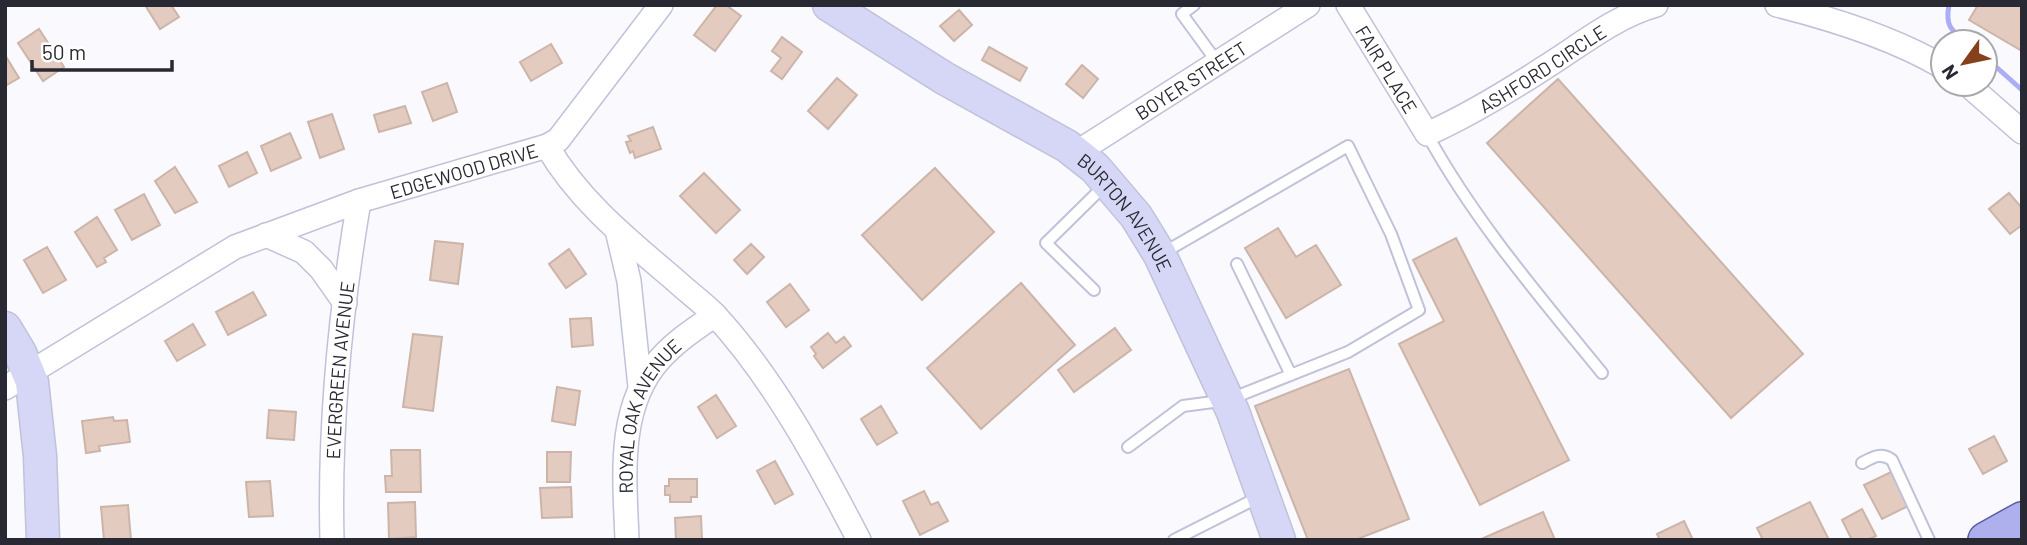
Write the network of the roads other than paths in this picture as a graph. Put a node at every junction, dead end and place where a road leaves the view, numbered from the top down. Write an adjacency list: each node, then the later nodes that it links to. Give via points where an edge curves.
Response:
1 (661, 5): 13 (street, via 558,140)
2 (829, 5): 14 (street, BURTON AVENUE, via 944,78)
3 (1194, 5): 9 (lane, via 1182,14)
4 (1308, 5): 9 (street, BOYER STREET)
5 (1348, 5): 12 (street, FAIR PLACE)
6 (1656, 5): 12 (street, ASHFORD CIRCLE, via 1606,28)
7 (1777, 5): 8 (street)
8 (1929, 59)
9 (1217, 62): 14 (street, BOYER STREET)
10 (1983, 98): 11 (street)
11 (2022, 132)
12 (1427, 134): 25 (lane, via 1444,166 1522,274)
13 (547, 146): 16 (street, EDGEWOOD DRIVE); 17 (street, EDGEWOOD DRIVE, via 560,169)
14 (1076, 153): 15 (street, BURTON AVENUE)
15 (1107, 183): 19 (street, BURTON AVENUE, via 1136,216); 21 (lane, via 1046,243)
16 (359, 201): 18 (street, EDGEWOOD DRIVE); 22 (street, EVERGREEN AVENUE)
17 (617, 230): 23 (street, EDGEWOOD DRIVE); 28 (street, via 629,281)
18 (266, 235): 22 (street, via 304,252); 27 (street, EDGEWOOD DRIVE, via 235,247)
19 (1160, 255): 26 (lane, via 1348,146 1391,234 1419,310 1348,352); 29 (street, BURTON AVENUE)
20 (1237, 264): 26 (lane)
21 (1094, 290)
22 (345, 303): 36 (street, EVERGREEN AVENUE, via 333,416)
23 (715, 315): 28 (street, ROYAL OAK AVENUE, via 676,343); 38 (street, EDGEWOOD DRIVE, via 797,428)
24 (5, 328): 27 (street, via 20,353)
25 (1602, 373)
26 (1291, 375): 29 (lane)
27 (17, 381): 35 (street, via 32,382)
28 (640, 387): 37 (street, ROYAL OAK AVENUE, via 624,470)
29 (1228, 400): 30 (lane, via 1183,406); 32 (street, BURTON AVENUE)
30 (1128, 447)
31 (1862, 463): 40 (lane, via 1877,455 1892,460)
32 (1263, 495): 34 (street, BURTON AVENUE); 39 (lane)
33 (2022, 520): 41 (main road)
34 (1274, 538)
35 (43, 540)
36 (332, 540)
37 (627, 540)
38 (859, 540)
39 (1174, 540)
40 (1929, 540)
41 (1986, 540)

